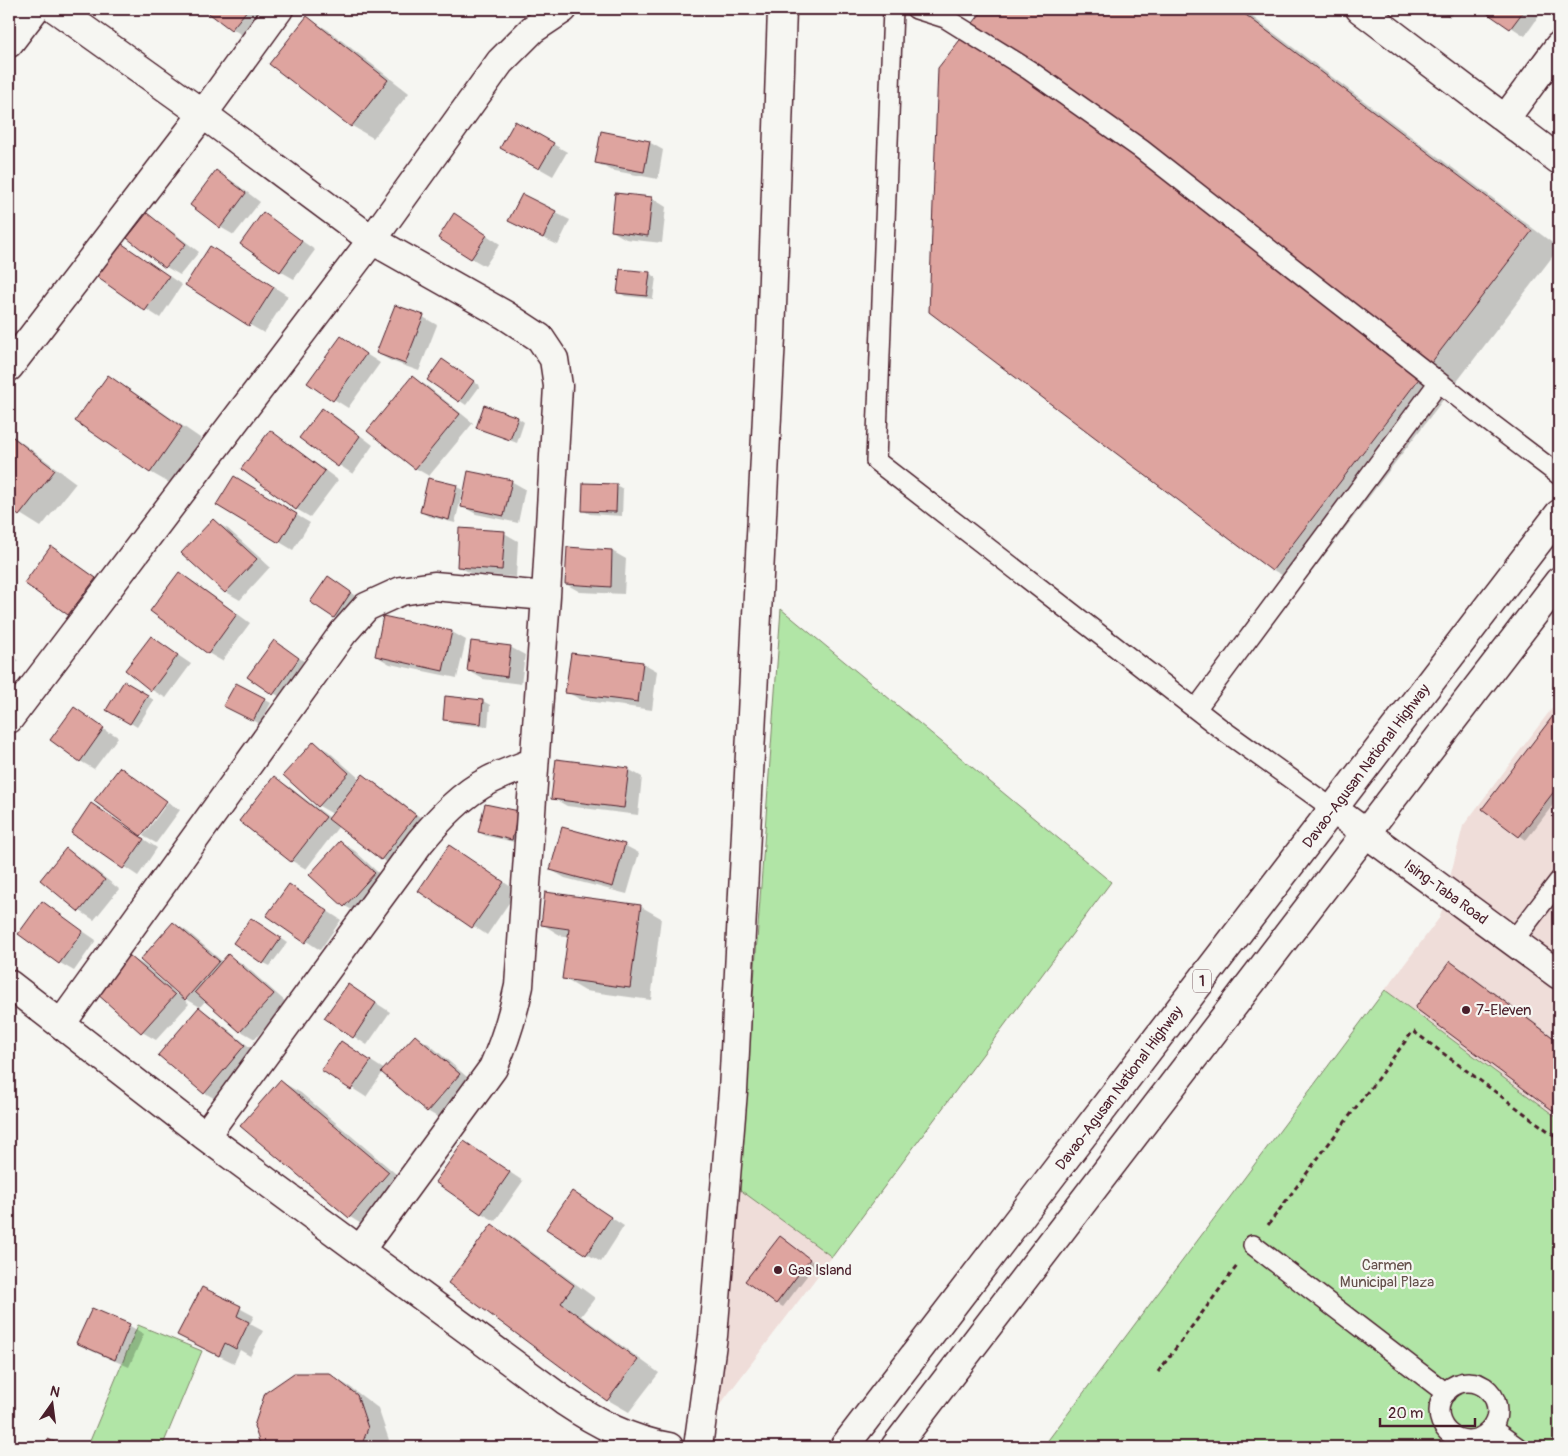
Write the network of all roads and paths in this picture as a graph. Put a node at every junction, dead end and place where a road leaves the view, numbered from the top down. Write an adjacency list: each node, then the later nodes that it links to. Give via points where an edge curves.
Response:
1 (35, 9): 9 (main road)
2 (56, 9): 11 (main road)
3 (279, 9): 11 (main road)
4 (564, 9): 14 (main road, via 533,29 500,62)
5 (782, 9): 41 (main road, via 770,347 734,1091 714,1317)
6 (893, 9): 21 (lane, via 876,461)
7 (916, 9): 16 (lane, via 945,18 1028,70 1141,149)
8 (1360, 9): 12 (main road)
9 (9, 43)
10 (1559, 46): 12 (main road)
11 (203, 114): 14 (main road); 15 (main road)
12 (1505, 118): 13 (main road)
13 (1559, 160)
14 (372, 240): 20 (main road, via 505,315 540,338 554,359 558,386); 22 (main road)
15 (9, 367)
16 (1439, 382): 17 (lane); 21 (lane)
17 (1559, 475)
18 (1559, 514): 24 (main road, Davao-Agusan National Highway / 1)
19 (1559, 581): 25 (main road)
20 (546, 596): 23 (main road); 30 (main road, via 434,586 401,591 366,607 343,633)
21 (1196, 709): 24 (lane)
22 (9, 719)
23 (534, 762): 32 (main road, via 490,780 440,817); 36 (main road, via 519,986 505,1041 493,1068)
24 (1333, 810): 25 (main road, Ising-Taba Road); 31 (main road, Davao-Agusan National Highway / 1)
25 (1366, 834): 27 (main road, Ising-Taba Road); 34 (main road)
26 (1559, 881): 27 (lane)
27 (1513, 941): 28 (main road, Ising-Taba Road)
28 (1559, 975)
29 (9, 984): 30 (main road)
30 (61, 1024): 32 (main road)
31 (1093, 1123): 34 (main road); 42 (main road, Davao-Agusan National Highway / 1)
32 (205, 1136): 36 (main road)
33 (1559, 1140): 35 (path, via 1413,1031)
34 (1126, 1148): 43 (main road)
35 (1253, 1245): 37 (path); 38 (lane)
36 (360, 1250): 40 (main road, via 594,1421 625,1435)
37 (1158, 1372)
38 (1446, 1392): 39 (lane, via 1453,1386 1472,1382 1486,1388 1496,1400 1498,1410); 39 (lane, via 1439,1414 1450,1434 1461,1440 1473,1440)
39 (1492, 1429): 44 (lane)
40 (670, 1447)
41 (698, 1447)
42 (844, 1447)
43 (895, 1447)
44 (1517, 1447)

